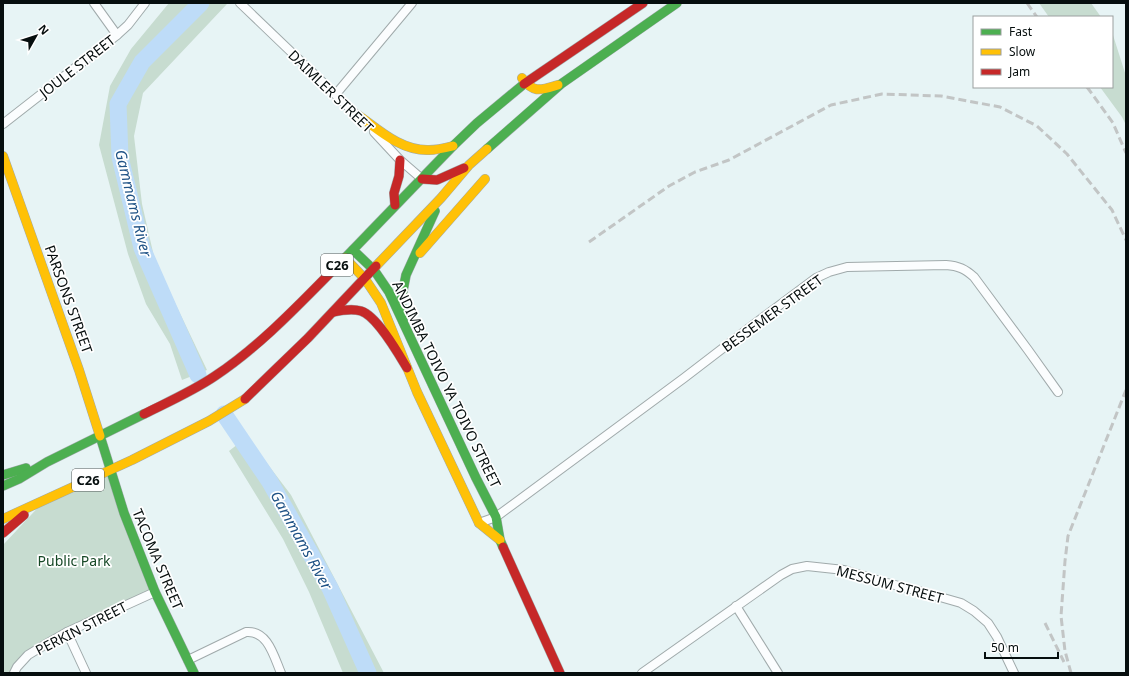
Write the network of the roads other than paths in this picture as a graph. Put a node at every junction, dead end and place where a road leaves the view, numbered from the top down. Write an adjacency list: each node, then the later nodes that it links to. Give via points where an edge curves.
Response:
1 (94, 3): 7 (street)
2 (145, 3): 7 (street, JOULE STREET)
3 (240, 3): 10 (street, DAIMLER STREET)
4 (412, 3): 10 (street)
5 (643, 3): 8 (main road, C26)
6 (677, 3): 9 (main road, C26)
7 (117, 35): 12 (street, JOULE STREET)
8 (523, 80): 9 (main road, via 537,91); 13 (main road, C26)
9 (561, 84): 16 (main road, C26)
10 (336, 94): 11 (street, DAIMLER STREET)
11 (358, 115): 13 (main road, via 409,148 425,150); 15 (street, DAIMLER STREET)
12 (3, 124)
13 (453, 146): 17 (main road, C26)
14 (3, 156): 30 (main road, PARSONS STREET)
15 (400, 160): 17 (street, DAIMLER STREET); 20 (main road, via 394,193)
16 (469, 165): 17 (main road, via 437,180); 19 (main road, C26)
17 (422, 179): 20 (main road, C26)
18 (485, 179): 23 (main road)
19 (441, 198): 23 (main road); 24 (main road, C26)
20 (396, 205): 21 (main road, C26)
21 (353, 250): 22 (main road, C26); 24 (main road, ANDIMBA TOIVO YA TOIVO STREET)
22 (345, 258): 25 (main road, ANDIMBA TOIVO YA TOIVO STREET); 30 (main road, C26, via 265,336 215,376 186,394)
23 (410, 263): 27 (main road, via 402,286)
24 (374, 270): 25 (main road, C26); 27 (main road, ANDIMBA TOIVO YA TOIVO STREET, via 389,292)
25 (365, 279): 26 (main road, C26); 28 (main road, ANDIMBA TOIVO YA TOIVO STREET, via 381,303)
26 (333, 312): 28 (main road, via 353,309 371,315); 33 (main road, C26, via 244,400 209,421)
27 (403, 321): 37 (main road, ANDIMBA TOIVO YA TOIVO STREET)
28 (407, 368): 39 (main road, ANDIMBA TOIVO YA TOIVO STREET)
29 (1058, 392): 37 (street, BESSEMER STREET, via 965,269 946,265 847,267 816,278)
30 (101, 436): 31 (main road, PARSONS STREET); 32 (main road, C26)
31 (105, 453): 33 (main road, TACOMA STREET)
32 (47, 462): 34 (main road); 35 (main road, C26)
33 (110, 469): 36 (main road, C26); 42 (main road, TACOMA STREET)
34 (3, 475)
35 (3, 486)
36 (45, 500): 38 (main road, C26); 40 (main road, via 16,520)
37 (496, 517): 39 (street, BESSEMER STREET); 41 (main road, ANDIMBA TOIVO YA TOIVO STREET)
38 (3, 519)
39 (479, 524): 41 (main road, ANDIMBA TOIVO YA TOIVO STREET)
40 (3, 533)
41 (500, 540): 50 (main road, ANDIMBA TOIVO YA TOIVO STREET)
42 (155, 592): 44 (street, PERKIN STREET); 45 (main road, TACOMA STREET)
43 (736, 606): 51 (street, MESSUM STREET); 52 (street); 53 (street, MESSUM STREET, via 792,569 807,566 844,570 961,603 988,623)
44 (67, 632): 46 (street, PERKIN STREET, via 28,655); 47 (street)
45 (188, 660): 48 (main road, TACOMA STREET); 49 (street, via 253,631 266,641)
46 (14, 673)
47 (86, 673)
48 (194, 673)
49 (281, 673)
50 (560, 673)
51 (642, 673)
52 (778, 673)
53 (1014, 673)

